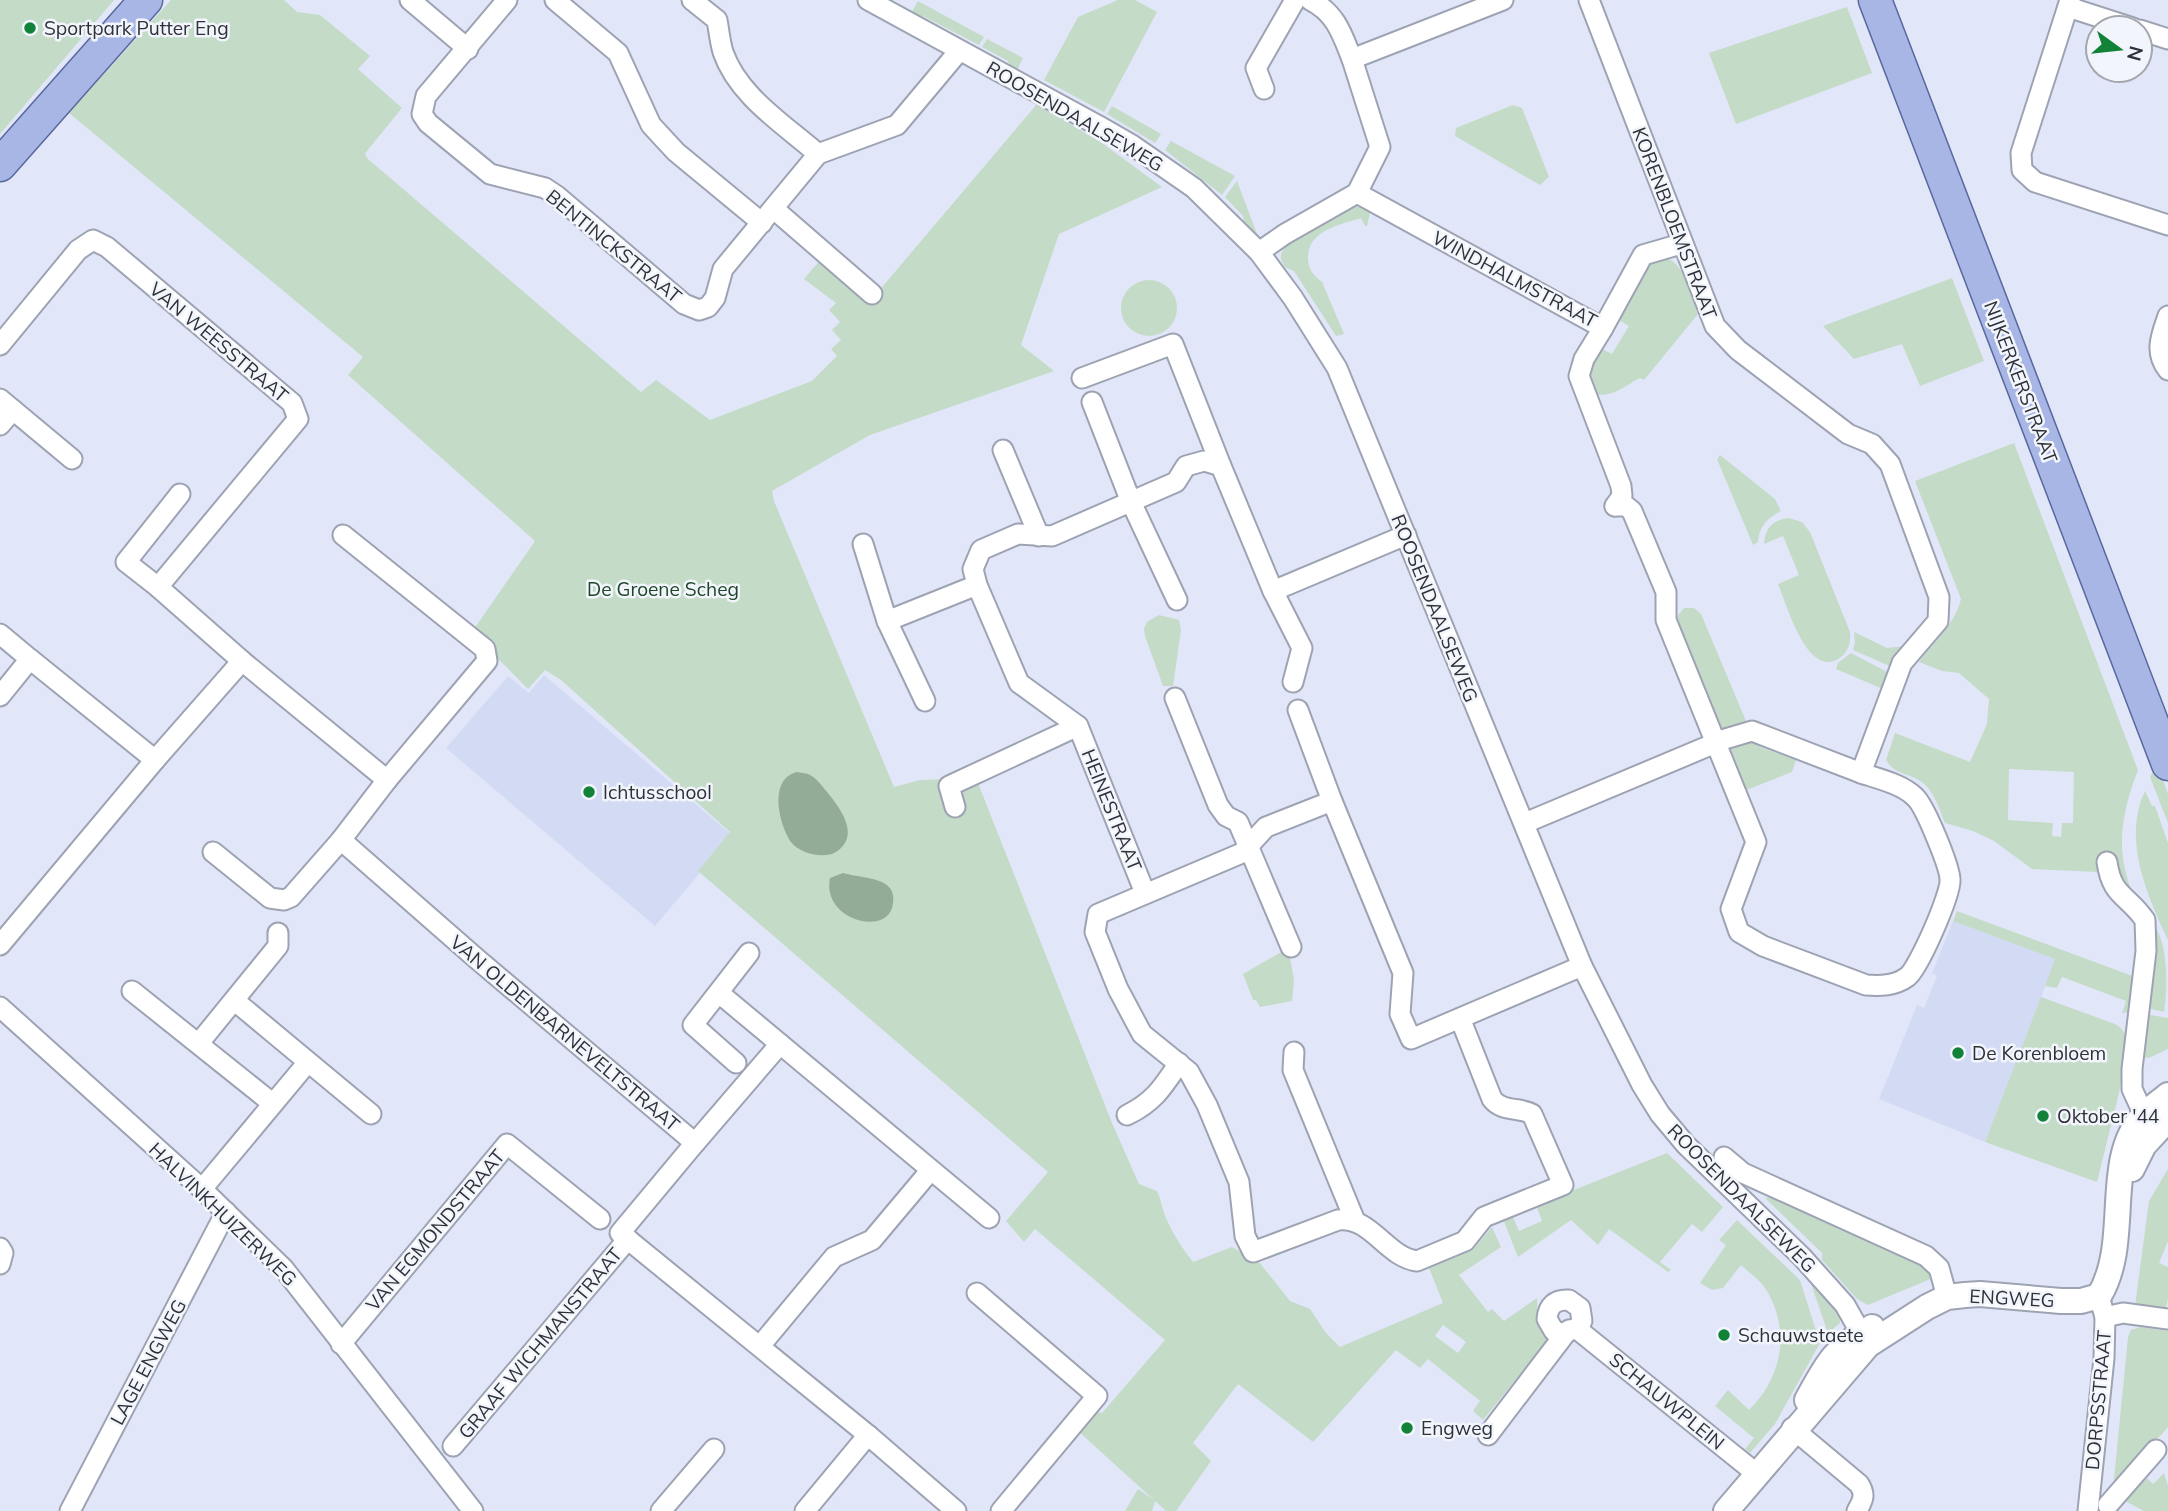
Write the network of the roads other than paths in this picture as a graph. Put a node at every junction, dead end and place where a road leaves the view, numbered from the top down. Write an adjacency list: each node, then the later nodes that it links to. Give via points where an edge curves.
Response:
1 (146, 0): 20 (main road)
2 (410, 0): 15 (street)
3 (507, 0): 15 (street, BENTINCKSTRAAT)
4 (555, 0): 22 (street, via 618,53 651,125 676,152)
5 (692, 0): 19 (street, via 717,20 732,73 749,94)
6 (869, 0): 13 (street, ROOSENDAALSEWEG)
7 (1295, 0): 18 (street, via 1256,68)
8 (1310, 0): 17 (street, via 1338,23)
9 (1503, 0): 17 (street)
10 (1589, 0): 24 (street, KORENBLOEMSTRAAT)
11 (1875, 0): 59 (main road, NIJKERKERSTRAAT)
12 (2069, 4): 14 (street); 23 (street, via 2021,153 2022,170 2035,182)
13 (893, 6): 16 (street, ROOSENDAALSEWEG)
14 (2096, 14)
15 (468, 49): 22 (street, BENTINCKSTRAAT, via 426,96 422,114 428,123 490,174 545,188 557,196 684,304 699,310 708,307 723,269)
16 (959, 51): 19 (street, via 897,125); 25 (street, ROOSENDAALSEWEG, via 1161,164 1194,188)
17 (1352, 59): 21 (street, via 1380,146)
18 (1264, 89)
19 (818, 154): 22 (street, BENTINCKSTRAAT)
20 (0, 165)
21 (1357, 193): 25 (street); 28 (street, WINDHALMSTRAAT)
22 (768, 216): 26 (street)
23 (2168, 225)
24 (1681, 244): 28 (street, WINDHALMSTRAAT, via 1643,256); 60 (street, KORENBLOEMSTRAAT, via 1715,326 1848,434 1872,444 1890,464 1939,597 1938,621 1902,663)
25 (1259, 252): 40 (street, ROOSENDAALSEWEG, via 1337,368)
26 (872, 294)
27 (2168, 316): 30 (street, via 2159,345)
28 (1603, 328): 57 (street, via 1580,368 1581,384 1621,486 1622,496 1615,506 1632,511 1666,592 1666,620)
29 (0, 345): 44 (street, VAN WEESSTRAAT, via 78,250 93,240 292,403 298,419)
30 (2168, 370)
31 (1082, 378): 36 (street, via 1173,344)
32 (1092, 402): 38 (street)
33 (4, 411): 35 (street)
34 (1003, 450): 41 (street)
35 (72, 459)
36 (1221, 466): 38 (street, HEINESTRAAT, via 1205,461 1186,466 1177,482); 45 (street)
37 (180, 494): 44 (street, via 125,562)
38 (1131, 502): 41 (street, HEINESTRAAT, via 1052,536); 46 (street)
39 (343, 535): 61 (street, via 485,649 487,662)
40 (1406, 535): 45 (street); 64 (street, ROOSENDAALSEWEG)
41 (1039, 536): 43 (street, HEINESTRAAT, via 1017,534 981,550 973,569)
42 (863, 544): 47 (street)
43 (977, 585): 47 (street); 56 (street, HEINESTRAAT, via 1019,683)
44 (159, 587): 50 (street)
45 (1273, 591): 51 (street, via 1302,648)
46 (1177, 600)
47 (887, 621): 54 (street)
48 (0, 634): 49 (street)
49 (30, 659): 52 (street); 58 (street)
50 (242, 661): 58 (street); 61 (street)
51 (1293, 682)
52 (0, 696)
53 (1175, 698): 66 (street, via 1218,805 1238,822)
54 (925, 701)
55 (1298, 710): 62 (street)
56 (1078, 726): 63 (street, HEINESTRAAT, via 949,786); 69 (street, HEINESTRAAT)
57 (1717, 743): 60 (street, via 1752,731); 60 (street, via 1756,842 1731,909 1739,932 1762,946 1866,985 1880,986 1909,977 1918,964 1951,877 1923,806 1899,787); 64 (street)
58 (155, 760): 71 (street)
59 (2168, 763)
60 (1861, 773)
61 (387, 780): 65 (street)
62 (1332, 801): 66 (street, via 1266,828); 79 (street, via 1403,973 1400,1014 1411,1039)
63 (955, 807)
64 (1525, 823): 74 (street, ROOSENDAALSEWEG)
65 (341, 839): 70 (street, via 284,900); 91 (street, VAN OLDENBARNEVELTSTRAAT)
66 (1250, 847): 69 (street); 72 (street)
67 (213, 852): 70 (street, via 270,898)
68 (2107, 862): 90 (street, via 2114,887 2145,920 2132,1089)
69 (1145, 893): 85 (street, via 1098,914 1095,932 1142,1034)
70 (278, 915): 77 (street, via 278,946)
71 (0, 945)
72 (1291, 947)
73 (749, 953): 76 (street)
74 (1583, 966): 79 (street); 106 (street, ROOSENDAALSEWEG, via 1660,1114 1686,1145 1802,1256 1845,1305)
75 (132, 991): 80 (street)
76 (719, 993): 81 (street); 84 (street, via 693,1025)
77 (235, 1001): 80 (street); 83 (street)
78 (0, 1007): 94 (street, HALVINKHUIZERWEG)
79 (1460, 1018): 98 (street, via 1492,1099 1504,1108 1532,1114 1563,1185 1484,1217 1465,1241 1417,1261)
80 (199, 1043): 87 (street)
81 (780, 1044): 91 (street); 93 (street)
82 (1294, 1052): 98 (street, via 1293,1070)
83 (308, 1062): 87 (street); 88 (street)
84 (736, 1063)
85 (1179, 1063): 89 (street, via 1155,1098); 98 (street, via 1199,1087 1239,1182 1245,1236 1253,1252 1338,1220)
86 (2168, 1095): 90 (street, DORPSSTRAAT)
87 (272, 1103): 94 (street)
88 (371, 1114)
89 (1127, 1115)
90 (2155, 1122): 104 (street, DORPSSTRAAT, via 2130,1136 2124,1155 2113,1261)
91 (695, 1143): 99 (street, VAN OLDENBARNEVELTSTRAAT, via 620,1233)
92 (1724, 1157): 103 (street, ROOSENDAALSEWEG, via 1743,1173 1926,1256 1939,1268)
93 (930, 1171): 96 (street); 108 (street, via 872,1240 834,1257)
94 (202, 1189): 95 (street, HALVINKHUIZERWEG)
95 (226, 1212): 107 (street, HALVINKHUIZERWEG, via 284,1269); 117 (street, LAGE ENGWEG)
96 (989, 1218)
97 (600, 1219): 107 (street, VAN EGMONDSTRAAT, via 506,1144)
98 (1355, 1221)
99 (628, 1239): 108 (street); 112 (street, GRAAF WICHMANSTRAAT)
100 (0, 1248): 101 (street)
101 (0, 1264)
102 (978, 1293): 122 (street, via 1097,1396)
103 (1937, 1302): 104 (street, ENGWEG, via 1980,1294); 106 (street, ENGWEG)
104 (2102, 1306): 105 (street); 116 (street, DORPSSTRAAT)
105 (2168, 1319)
106 (1864, 1339): 109 (street, ENGWEG)
107 (341, 1344): 118 (street, HALVINKHUIZERWEG)
108 (760, 1346): 110 (street)
109 (1790, 1434): 115 (street, ENGWEG); 124 (street, via 1859,1485 1864,1500)
110 (868, 1435): 120 (street); 121 (street)
111 (1488, 1435): 115 (street, SCHAUWPLEIN, via 1571,1332)
112 (453, 1446)
113 (714, 1449): 119 (street)
114 (2156, 1450): 116 (street)
115 (1757, 1474): 123 (street, ENGWEG)
116 (2102, 1507)
117 (70, 1511)
118 (473, 1511)
119 (661, 1511)
120 (805, 1511)
121 (956, 1511)
122 (1001, 1511)
123 (1726, 1511)
124 (1857, 1511)

